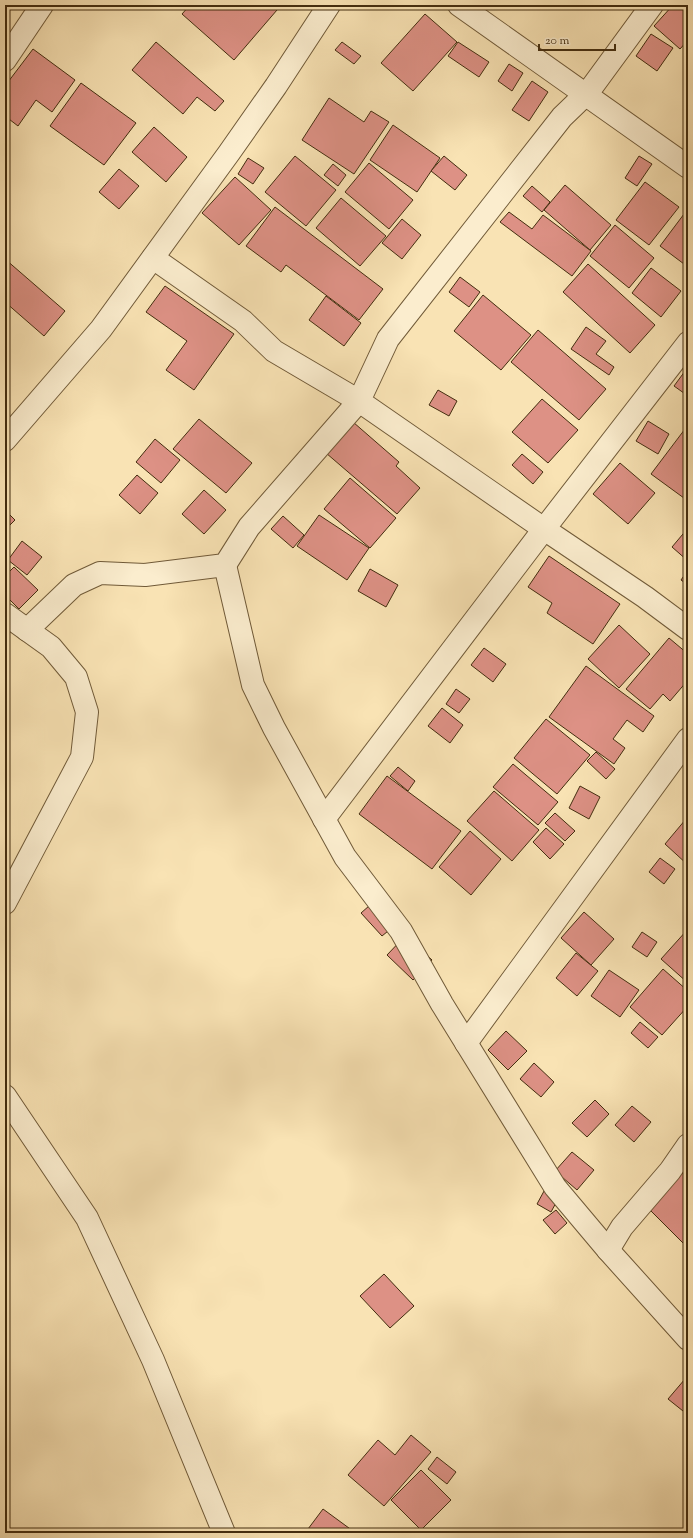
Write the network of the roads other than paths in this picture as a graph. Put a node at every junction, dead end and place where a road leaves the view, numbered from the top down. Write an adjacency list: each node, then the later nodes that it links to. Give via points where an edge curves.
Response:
1 (42, 5): 5 (street)
2 (329, 5): 8 (street, via 272,92)
3 (459, 5): 6 (street)
4 (652, 5): 6 (street)
5 (5, 60)
6 (586, 95): 7 (street); 10 (street, via 562,117 388,339)
7 (688, 167)
8 (153, 258): 10 (street, via 243,321 274,351); 11 (street, via 101,329)
9 (688, 343): 12 (street)
10 (359, 401): 12 (street); 13 (street, via 249,527)
11 (5, 440)
12 (544, 529): 15 (street); 18 (street)
13 (224, 565): 16 (street, via 145,575 100,573 74,585); 18 (street, via 253,685)
14 (5, 614): 16 (street)
15 (688, 629)
16 (27, 630): 19 (street, via 51,647 76,677 87,712 82,757)
17 (688, 739): 20 (street)
18 (324, 819): 20 (street, via 345,857 401,931)
19 (5, 904)
20 (466, 1043): 23 (street, via 555,1187)
21 (5, 1096): 25 (street, via 87,1218 153,1360)
22 (688, 1145): 23 (street, via 670,1171 622,1227)
23 (608, 1250): 24 (street)
24 (688, 1339)
25 (224, 1533)

